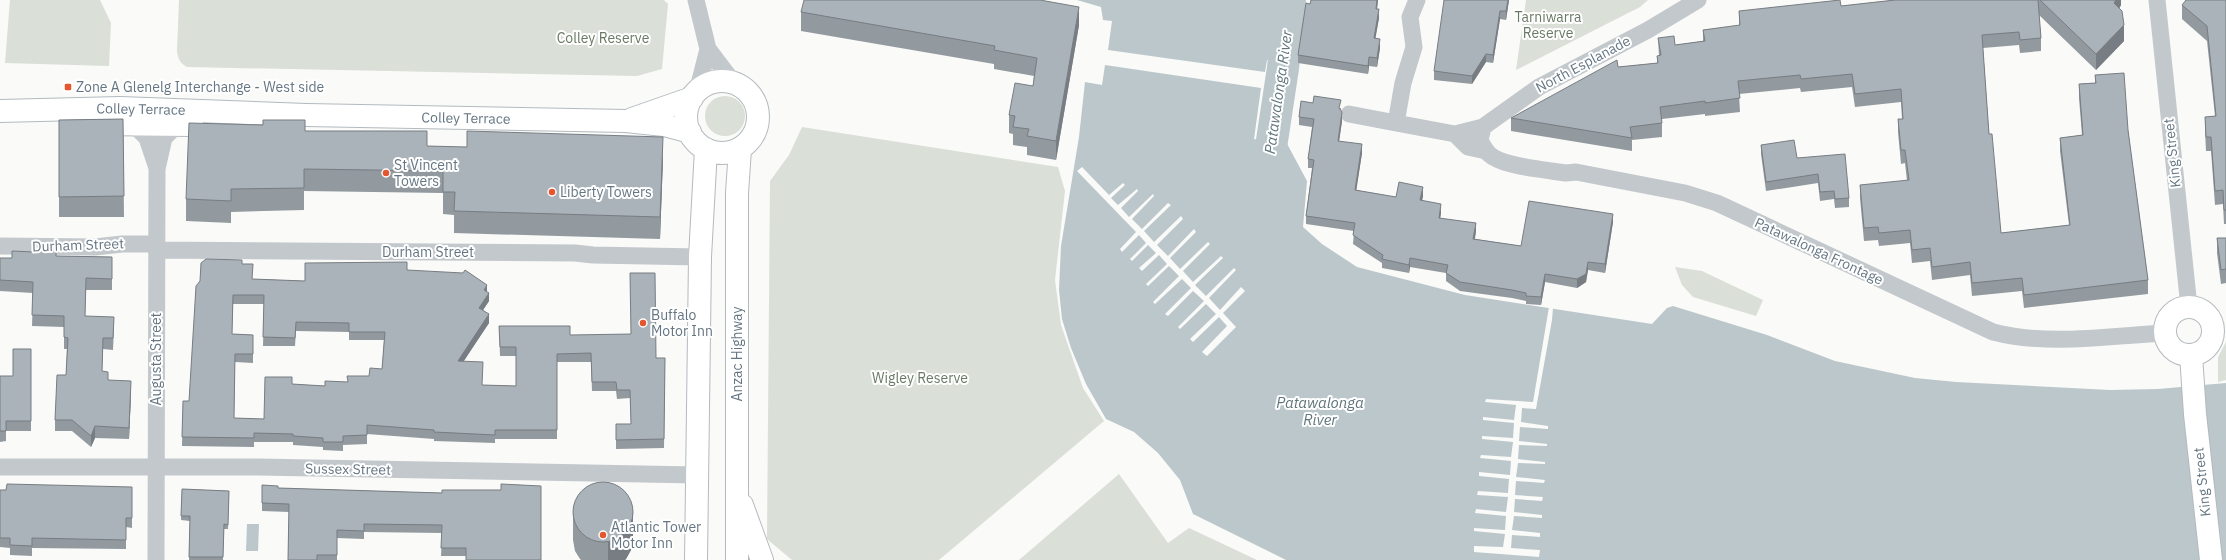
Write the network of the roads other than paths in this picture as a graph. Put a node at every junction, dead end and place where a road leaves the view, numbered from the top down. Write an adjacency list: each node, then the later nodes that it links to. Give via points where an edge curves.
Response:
1 (696, 0): 5 (street)
2 (1416, 0): 12 (street, via 1410,17 1414,47 1403,83)
3 (2156, 0): 24 (street, King Street)
4 (1691, 1): 17 (street, North Esplanade, via 1648,30 1539,87)
5 (708, 50): 6 (street); 7 (street)
6 (733, 82): 7 (street, via 713,82); 19 (street, via 749,93 758,110 755,132 749,142)
7 (694, 95): 11 (street, Colley Terrace); 15 (street, via 686,115)
8 (0, 111): 10 (street, Colley Terrace, via 120,108); 13 (street, Colley Terrace, via 89,124)
9 (1349, 114): 12 (street)
10 (306, 115): 11 (street, Colley Terrace); 14 (street, Colley Terrace, via 205,125)
11 (626, 121): 15 (street, Colley Terrace, via 664,125)
12 (1396, 123): 16 (street)
13 (134, 125): 14 (street, Colley Terrace); 20 (street, Augusta Street, via 147,138)
14 (177, 125): 20 (street, Augusta Street, via 164,138)
15 (685, 131): 18 (street); 23 (street, via 692,149)
16 (1455, 134): 17 (street); 17 (street, Patawalonga Frontage, via 1468,147)
17 (1483, 139): 26 (street, Patawalonga Frontage, via 1493,157 1504,162 1566,174 1576,172 1685,193 1717,203 1942,310 1993,332 2014,338 2038,340)
18 (706, 149): 19 (street, via 729,153); 23 (street)
19 (740, 149): 31 (street, Anzac Highway, via 737,194)
20 (157, 169): 22 (street, Augusta Street)
21 (0, 246): 22 (street, Durham Street, via 95,247 122,244)
22 (156, 247): 23 (street, Durham Street); 29 (street, Augusta Street)
23 (700, 257): 30 (street)
24 (2189, 307): 25 (street, via 2204,312); 26 (street, via 2174,312 2168,318)
25 (2219, 325): 27 (street, via 2208,346)
26 (2164, 333): 27 (street, via 2173,350)
27 (2192, 363): 38 (street, King Street)
28 (0, 467): 29 (street, Sussex Street)
29 (155, 467): 30 (street, Sussex Street); 33 (street, Augusta Street)
30 (697, 475): 32 (street)
31 (737, 489): 36 (street, Anzac Highway); 37 (street)
32 (696, 501): 34 (street); 35 (street, via 699,541)
33 (153, 557)
34 (696, 560)
35 (705, 560)
36 (737, 560)
37 (762, 560)
38 (2211, 560)

